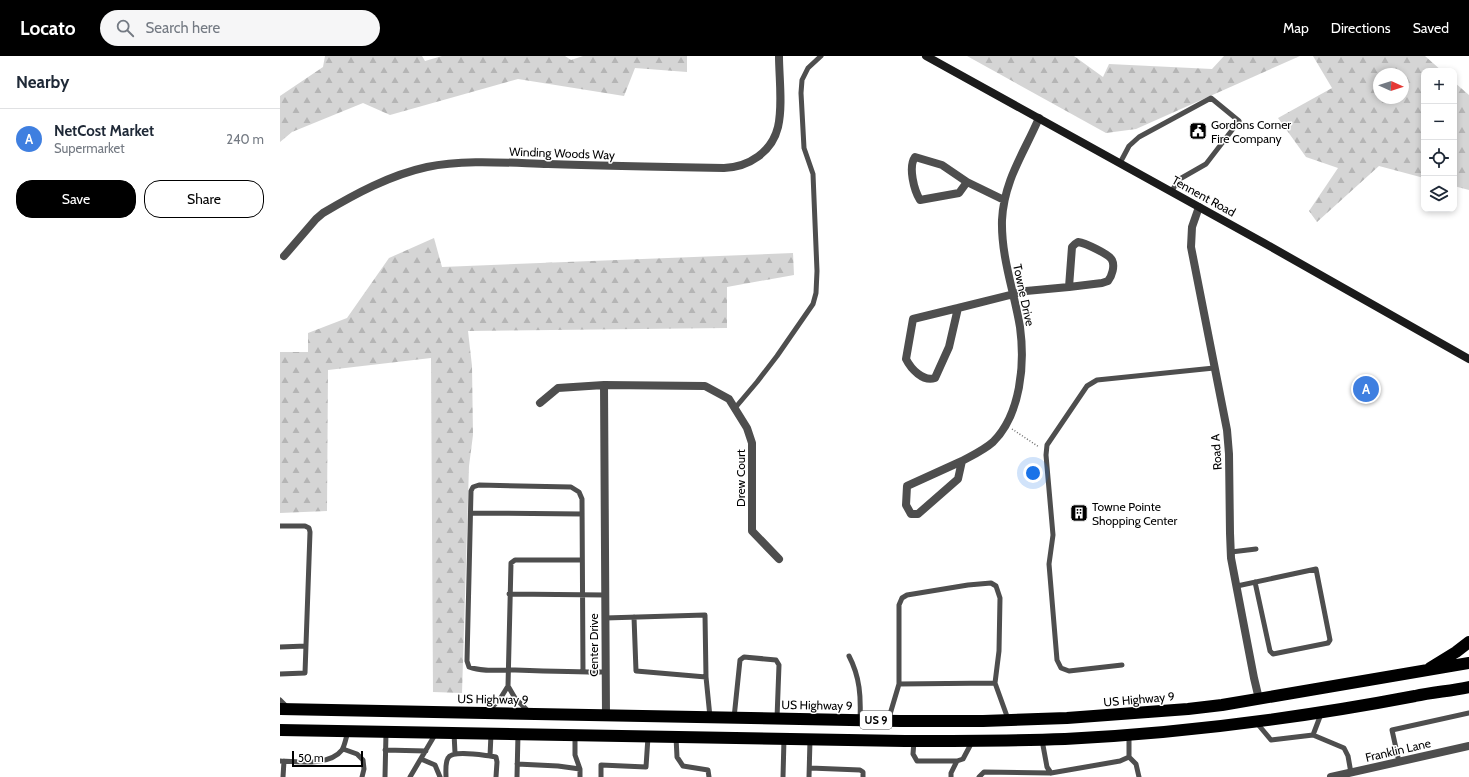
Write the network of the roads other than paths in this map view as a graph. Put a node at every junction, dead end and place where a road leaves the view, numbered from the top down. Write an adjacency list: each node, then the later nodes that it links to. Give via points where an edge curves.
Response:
1 (779, 56): 10 (street, Winding Woods Way, via 778,128 760,156 744,165 724,168 498,163 429,166 387,180 323,214)
2 (821, 56): 18 (lane, via 808,68 802,80 801,93 804,148 813,174 816,293 813,304 777,356)
3 (926, 56): 4 (street, Tennent Road)
4 (1039, 118): 5 (street, Tennent Road); 8 (street, Towne Drive, via 1013,170)
5 (1120, 163): 7 (street, Tennent Road); 7 (lane, via 1129,146 1139,137 1211,98 1239,121 1206,164 1178,180)
6 (967, 182): 6 (street, via 959,193 920,200 913,177 914,160 916,157 942,164); 8 (street)
7 (1172, 192): 9 (street, Tennent Road)
8 (1004, 200): 12 (street, Towne Drive, via 1002,240)
9 (1199, 207): 14 (street, Tennent Road); 15 (street, Road A, via 1192,226 1191,247)
10 (284, 256)
11 (1069, 287): 11 (street, via 1074,244 1085,243 1112,258 1112,273 1108,281); 12 (street)
12 (1012, 294): 13 (street); 19 (street, Towne Drive, via 1020,327 1022,355 1016,398 999,435 987,447)
13 (958, 308): 13 (street, via 949,347 935,378 925,379 906,359 913,319)
14 (1469, 359)
15 (1214, 368): 24 (street, Road A, via 1227,430); 39 (lane, via 1097,380 1087,386 1048,445 1053,535 1049,564 1057,660 1061,668 1069,671)
16 (604, 385): 17 (street, Drew Court, via 558,388); 18 (street, Drew Court, via 705,386 729,399); 31 (street, Center Drive)
17 (540, 404)
18 (735, 408): 25 (street, Drew Court, via 747,428 752,443 752,531)
19 (962, 461): 19 (street, Towne Drive, via 958,479 918,514 911,514 906,504 907,486)
20 (471, 513): 21 (lane); 21 (lane, via 471,491 479,485 571,487 579,492 582,499); 40 (lane, via 467,661 469,667 475,669)
21 (582, 514): 26 (lane)
22 (280, 526): 35 (lane, via 305,526 310,532)
23 (1256, 549): 24 (lane)
24 (1231, 552): 28 (street, Road A)
25 (779, 559)
26 (582, 560): 29 (lane, via 515,560 511,563); 30 (lane)
27 (1255, 582): 27 (lane, via 1316,568 1330,640 1328,643 1273,654 1270,651); 28 (lane)
28 (1237, 586): 50 (street, Road A)
29 (510, 594): 30 (lane); 40 (lane)
30 (582, 595): 31 (lane); 41 (lane)
31 (604, 595): 33 (street, Center Drive)
32 (634, 617): 33 (lane); 45 (lane, via 636,671); 45 (lane, via 705,615)
33 (605, 618): 42 (street, Center Drive)
34 (1469, 642): 43 (highway)
35 (306, 646): 36 (lane); 44 (lane, via 305,673)
36 (280, 647)
37 (849, 656): 61 (lane, via 861,693)
38 (1469, 663): 43 (highway, US Highway 9 / US 9)
39 (1122, 665)
40 (509, 670): 41 (lane); 48 (lane)
41 (583, 672): 42 (lane)
42 (605, 672): 57 (street, Center Drive)
43 (1424, 672): 50 (highway, US Highway 9 / US 9)
44 (280, 674)
45 (706, 677): 58 (lane)
46 (899, 684): 47 (lane); 47 (lane, via 899,605 902,598 907,594 991,583 996,586 1000,598); 63 (lane)
47 (995, 684): 62 (lane)
48 (508, 686): 54 (lane, via 500,699); 56 (lane, via 519,703)
49 (1469, 687): 53 (highway, US 9)
50 (1259, 699): 62 (highway, US Highway 9 / US 9, via 1137,713)
51 (280, 700): 52 (lane)
52 (284, 709): 54 (highway, US Highway 9 / US 9)
53 (1322, 712): 64 (highway, US 9); 74 (lane)
54 (486, 713): 56 (highway, US Highway 9 / US 9)
55 (1469, 713): 92 (lane, via 1392,730)
56 (532, 714): 57 (highway, US Highway 9 / US 9)
57 (606, 715): 58 (highway, US Highway 9 / US 9)
58 (710, 717): 59 (highway, US Highway 9 / US 9)
59 (734, 718): 60 (highway, US Highway 9 / US 9); 60 (lane, via 740,660 744,657 776,660 780,665)
60 (777, 719): 61 (highway, US Highway 9 / US 9)
61 (860, 720): 63 (highway, US Highway 9 / US 9)
62 (1009, 720): 63 (highway, US Highway 9 / US 9)
63 (888, 721)
64 (1255, 722): 72 (highway, US 9); 74 (lane, via 1271,740)
65 (280, 730): 66 (highway, US 9)
66 (348, 731): 67 (highway, US 9); 83 (lane)
67 (386, 732): 68 (highway, US 9); 84 (lane)
68 (436, 733): 69 (highway, US 9); 85 (lane)
69 (454, 733): 70 (highway, US 9); 86 (lane)
70 (491, 734): 71 (highway, US 9); 87 (lane)
71 (518, 734): 73 (highway, US 9); 93 (lane)
72 (1129, 734): 78 (highway, US 9); 88 (lane)
73 (576, 735): 75 (highway, US 9); 95 (lane, via 575,756)
74 (1313, 735): 96 (lane, via 1344,748)
75 (648, 737): 76 (highway, US 9); 108 (lane, via 646,767 602,765)
76 (676, 737): 77 (highway, US 9); 109 (lane, via 678,758 683,766 708,770)
77 (784, 739): 79 (highway, US 9); 110 (lane)
78 (1041, 739): 81 (highway, US 9); 97 (lane)
79 (810, 740): 80 (highway, US 9); 94 (lane)
80 (914, 741): 81 (highway, US 9); 91 (lane, via 913,754 916,760)
81 (972, 741): 91 (lane, via 963,759)
82 (1469, 746): 92 (street, Franklin Lane)
83 (343, 749): 90 (lane, via 337,755 321,762); 100 (lane, via 357,754 363,760)
84 (385, 750): 85 (lane); 101 (lane)
85 (426, 751): 89 (lane)
86 (455, 753): 87 (lane); 104 (lane, via 447,760)
87 (490, 756): 105 (lane, via 496,757)
88 (1129, 757): 97 (lane); 115 (lane, via 1136,764)
89 (421, 759): 102 (lane); 103 (lane, via 435,765)
90 (282, 761): 99 (lane)
91 (957, 761): 113 (lane)
92 (1399, 762): 96 (street, Franklin Lane)
93 (517, 764): 95 (lane); 106 (lane)
94 (810, 768): 111 (lane); 112 (lane, via 860,770)
95 (580, 769): 107 (lane)
96 (1351, 773): 116 (street, Franklin Lane)
97 (1051, 774): 98 (lane)
98 (1006, 775): 114 (lane, via 984,772)
99 (283, 777)
100 (362, 777)
101 (384, 777)
102 (410, 777)
103 (440, 777)
104 (446, 777)
105 (496, 777)
106 (517, 777)
107 (580, 777)
108 (601, 777)
109 (709, 777)
110 (783, 777)
111 (809, 777)
112 (863, 777)
113 (951, 777)
114 (979, 777)
115 (1139, 777)
116 (1331, 777)

